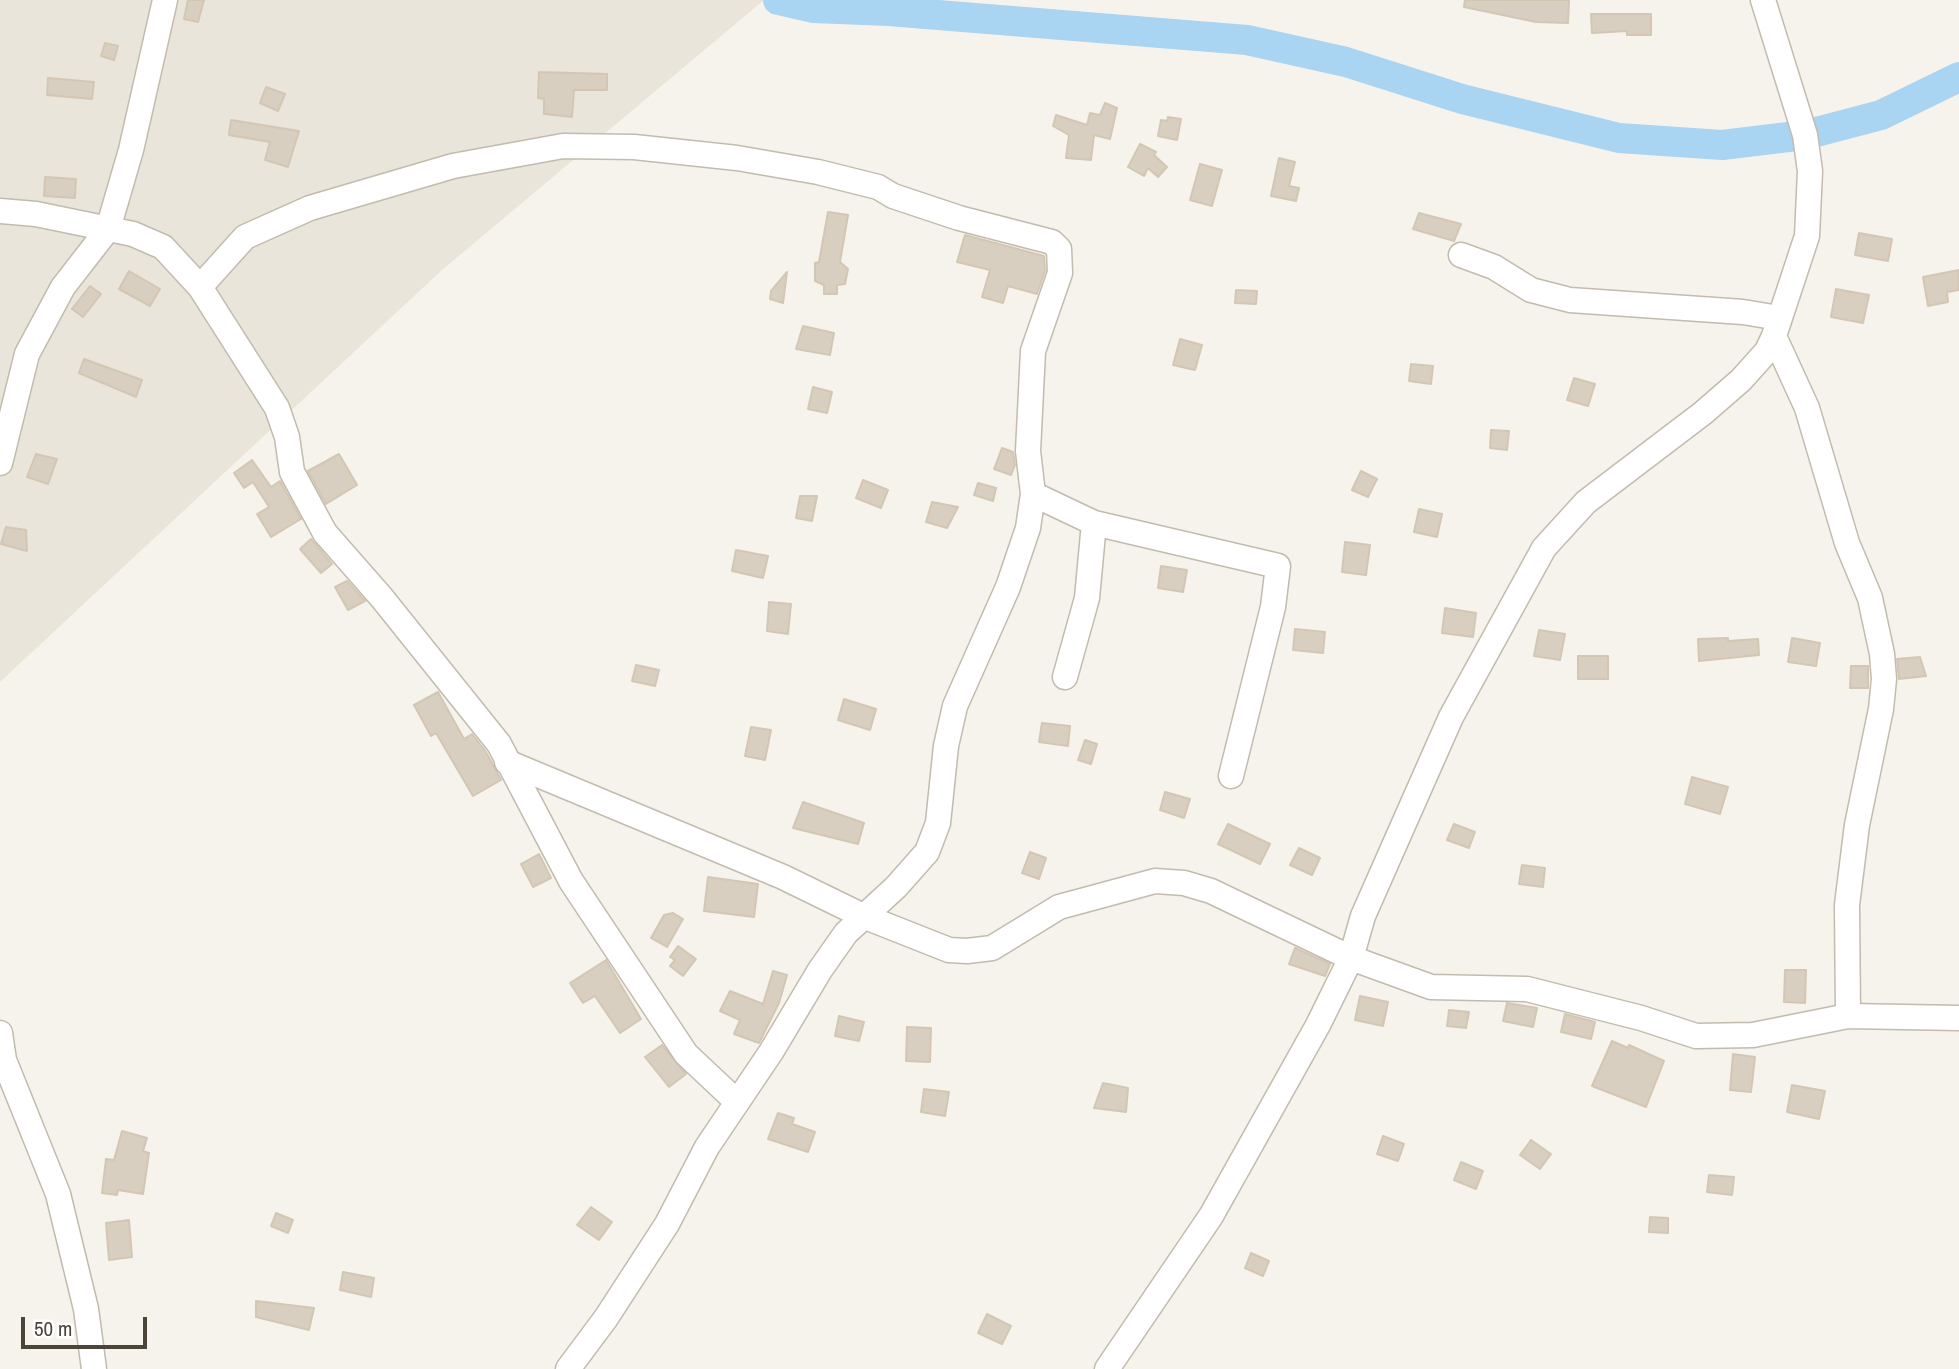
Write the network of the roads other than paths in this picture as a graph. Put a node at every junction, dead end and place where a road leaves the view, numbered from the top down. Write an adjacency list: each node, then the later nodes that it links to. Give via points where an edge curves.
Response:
1 (164, 0): 4 (street, via 131,150)
2 (1763, 0): 7 (street, via 1805,135 1810,171 1807,236)
3 (0, 211): 4 (street)
4 (108, 229): 6 (street, via 163,247); 8 (street, via 63,287 27,354)
5 (1461, 255): 7 (street, via 1494,267 1531,290 1570,300 1743,312)
6 (200, 287): 9 (street, via 224,257 258,229 396,181 504,155 563,146 634,147 760,161 853,180 959,218 1052,242 1059,249 1060,273 1032,363 1028,451); 12 (street, via 277,408 292,472 324,533 499,744)
7 (1777, 327): 15 (street, via 1767,351 1741,380 1586,502 1544,548 1451,717 1363,915); 16 (street, via 1807,408 1847,544 1870,598 1882,654 1881,709 1857,825 1847,905)
8 (0, 463)
9 (1033, 494): 10 (street); 14 (street, via 1028,528 1008,587 955,706 938,823 927,852)
10 (1094, 523): 11 (street, via 1087,597); 13 (street, via 1278,566 1273,607)
11 (1065, 677)
12 (507, 762): 14 (street, via 783,877); 19 (street, via 556,857 686,1054)
13 (1231, 776)
14 (863, 916): 15 (street, via 928,943 967,951 992,948 1059,907 1155,881 1184,883 1211,891); 19 (street, via 820,970)
15 (1351, 958): 16 (street, via 1431,987 1527,989 1641,1017 1696,1036 1753,1035); 22 (street, via 1211,1216)
16 (1848, 1016): 17 (street)
17 (1959, 1018)
18 (0, 1034): 20 (street, via 4,1060 58,1194 86,1309)
19 (737, 1102): 21 (street, via 707,1147 667,1224)
20 (94, 1369)
21 (568, 1369)
22 (1107, 1369)

